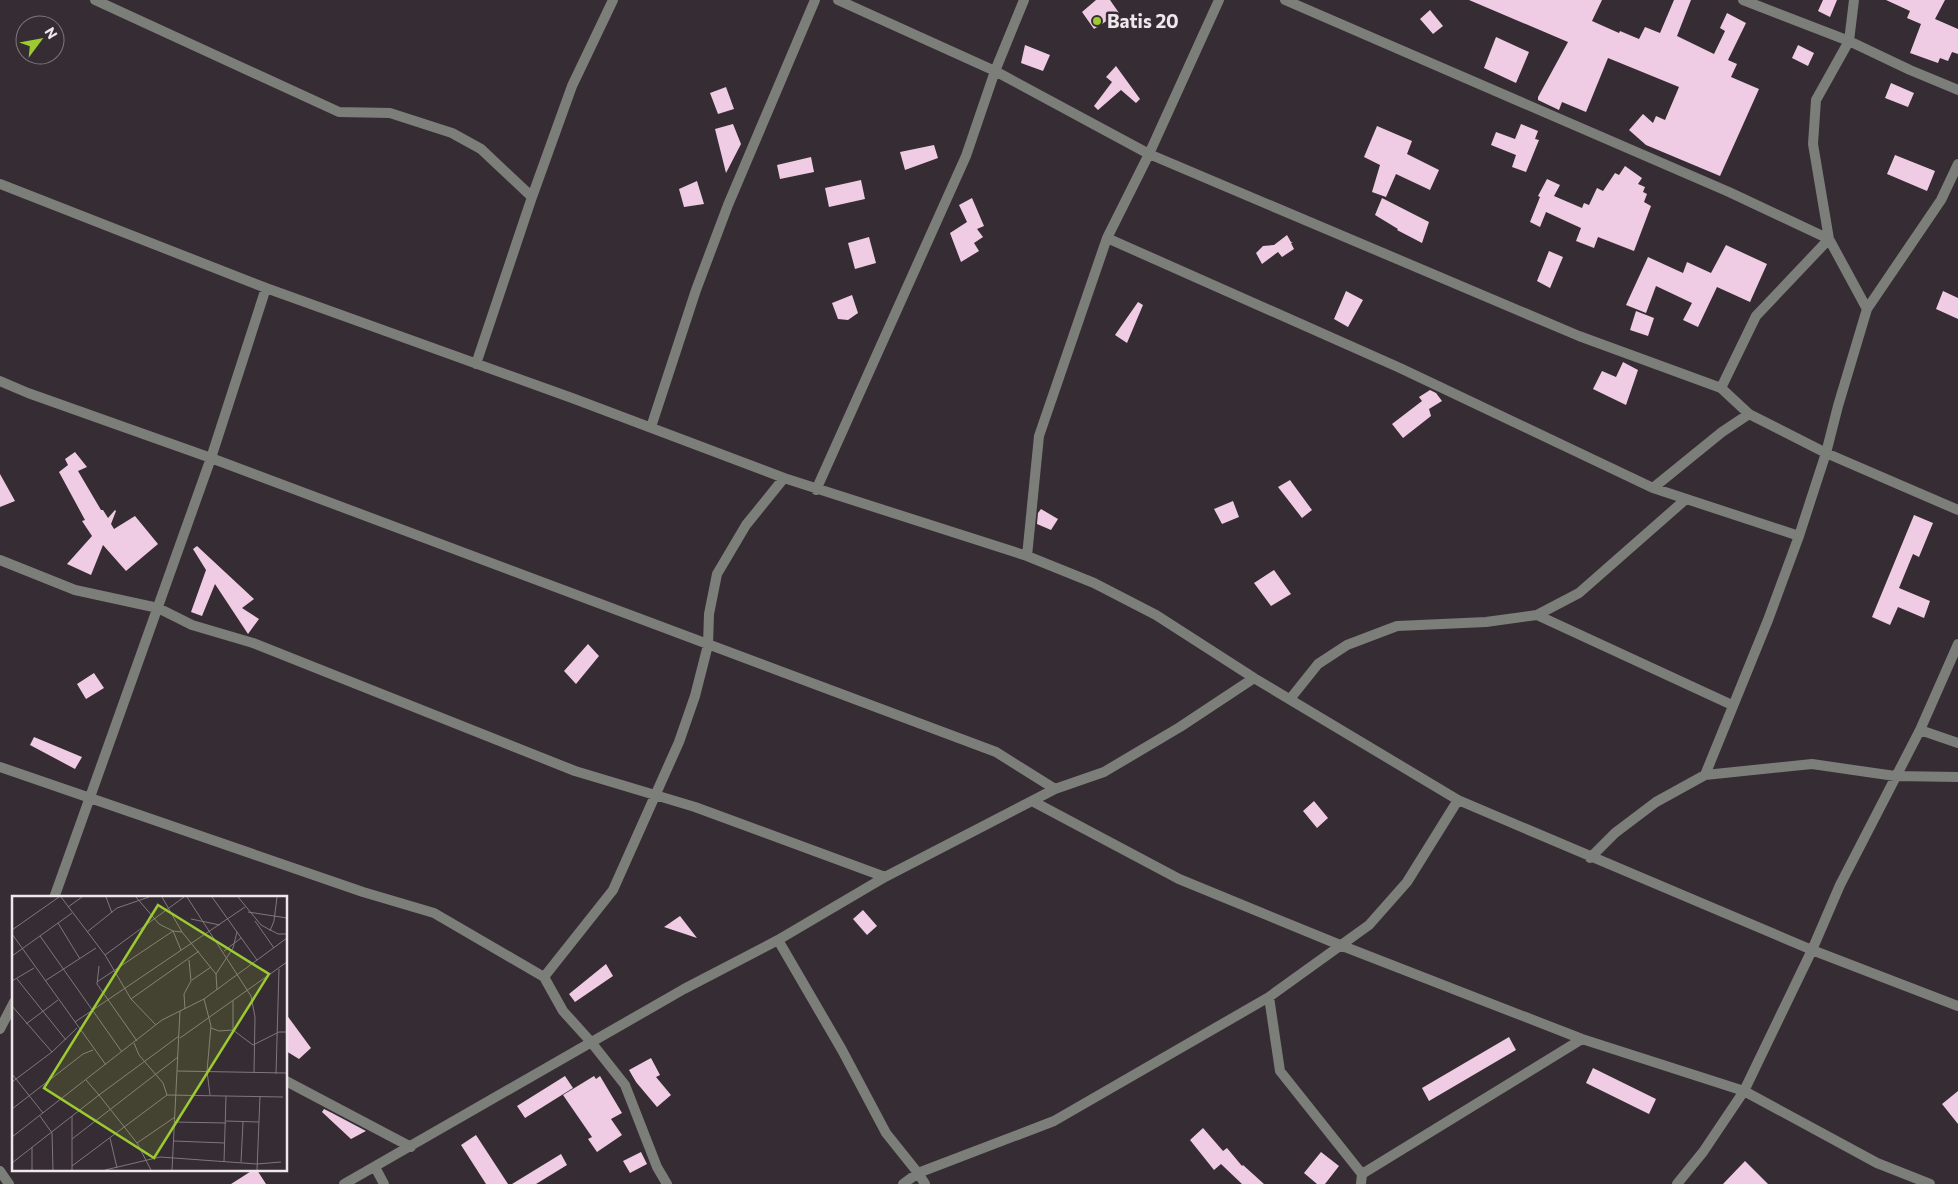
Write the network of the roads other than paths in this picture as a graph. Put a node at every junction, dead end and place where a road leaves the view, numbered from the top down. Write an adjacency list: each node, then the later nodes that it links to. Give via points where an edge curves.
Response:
1 (95, 0): 16 (street, via 339,112 390,113 452,133 481,149)
2 (613, 0): 16 (street, via 572,86)
3 (815, 0): 25 (street, via 728,205 696,290)
4 (838, 0): 11 (street)
5 (1024, 0): 11 (street)
6 (1219, 0): 13 (street)
7 (1285, 0): 18 (street)
8 (1743, 0): 10 (street)
9 (1854, 0): 10 (street)
10 (1849, 41): 12 (street); 18 (street, via 1816,100 1813,144)
11 (995, 71): 13 (street); 30 (street, via 966,156)
12 (1958, 90)
13 (1149, 154): 17 (street); 23 (street, via 1579,336)
14 (1958, 164): 20 (street, via 1941,200)
15 (0, 184): 19 (street)
16 (532, 197): 21 (street)
17 (1107, 238): 29 (street, via 1400,368); 34 (street, via 1039,436)
18 (1829, 239): 20 (street); 23 (street, via 1756,316)
19 (266, 288): 21 (street); 27 (street)
20 (1866, 309): 26 (street)
21 (476, 364): 25 (street)
22 (0, 381): 27 (street)
23 (1721, 388): 24 (street)
24 (1749, 414): 26 (street); 29 (street)
25 (651, 428): 28 (street)
26 (1826, 453): 32 (street); 33 (street)
27 (211, 458): 36 (street); 39 (street)
28 (784, 478): 30 (street); 39 (street, via 746,525 717,574 709,614)
29 (1653, 488): 31 (street)
30 (816, 490): 34 (street)
31 (1686, 499): 33 (street); 37 (street, via 1578,593)
32 (1958, 510)
33 (1799, 536): 42 (street)
34 (1027, 556): 40 (street, via 1094,583 1156,615)
35 (0, 560): 36 (street, via 75,590)
36 (158, 608): 50 (street, via 192,625 253,644 575,771); 51 (street)
37 (1537, 615): 41 (street, via 1486,622 1397,626 1347,645 1318,664); 42 (street)
38 (1958, 644): 43 (street)
39 (708, 645): 49 (street, via 996,752); 50 (street, via 679,742)
40 (1254, 678): 41 (street); 49 (street, via 1104,772)
41 (1290, 699): 52 (street)
42 (1732, 705): 46 (street)
43 (1920, 730): 44 (street); 47 (street)
44 (1958, 744)
45 (0, 767): 51 (street)
46 (1705, 775): 47 (street, via 1812,764); 54 (street, via 1656,802 1615,833)
47 (1895, 776): 48 (street); 59 (street, via 1840,885)
48 (1958, 777)
49 (1055, 789): 53 (street)
50 (656, 795): 55 (street); 60 (street, via 613,890)
51 (89, 797): 56 (street); 60 (street, via 363,892 434,913)
52 (1458, 800): 54 (street); 58 (street, via 1407,882 1369,924)
53 (1034, 802): 55 (street); 58 (street, via 1179,879)
54 (1590, 858): 59 (street)
55 (886, 877): 57 (street)
56 (55, 896)
57 (778, 940): 66 (street); 72 (street, via 886,1133)
58 (1340, 945): 61 (street); 65 (street)
59 (1812, 950): 63 (street); 68 (street)
60 (544, 978): 66 (street, via 563,1011)
61 (1269, 997): 72 (street, via 1054,1121); 73 (street, via 1280,1071)
62 (12, 1006): 64 (street)
63 (1958, 1006)
64 (0, 1029)
65 (1582, 1039): 68 (street); 73 (street)
66 (591, 1042): 69 (street); 77 (street, via 625,1085 657,1167)
67 (288, 1082): 69 (street)
68 (1744, 1091): 80 (street); 81 (street, via 1877,1163)
69 (411, 1147): 70 (street)
70 (375, 1168): 75 (street); 76 (street)
71 (0, 1171): 74 (street)
72 (918, 1173): 78 (street); 79 (street)
73 (1362, 1179)
74 (9, 1184)
75 (344, 1184)
76 (384, 1184)
77 (667, 1184)
78 (903, 1184)
79 (925, 1184)
80 (1677, 1184)
81 (1930, 1184)

